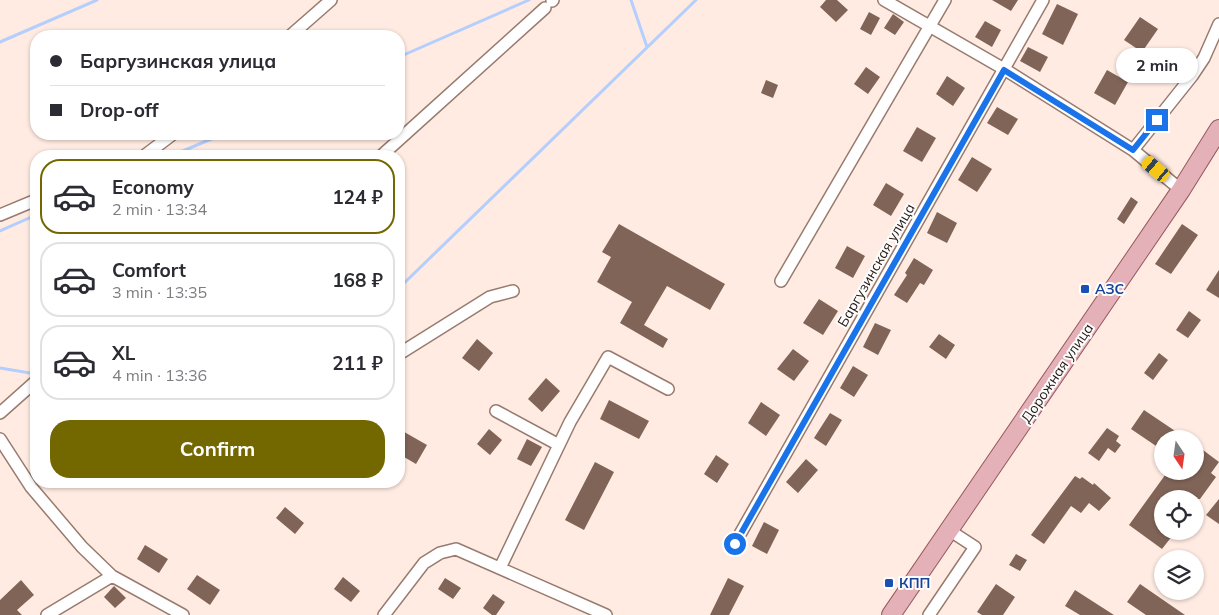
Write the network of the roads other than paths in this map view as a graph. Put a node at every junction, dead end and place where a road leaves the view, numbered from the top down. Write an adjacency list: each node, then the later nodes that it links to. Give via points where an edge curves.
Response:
1 (331, 0): 8 (street)
2 (884, 0): 7 (street)
3 (945, 0): 7 (street)
4 (1043, 0): 9 (street, Баргузинская улица)
5 (550, 3): 11 (street)
6 (1219, 24): 16 (street, via 1192,76)
7 (929, 26): 9 (street); 20 (street)
8 (297, 30)
9 (1004, 70): 16 (street); 32 (street, Баргузинская улица)
10 (1219, 129): 17 (main road, Дорожная улица)
11 (405, 134)
12 (165, 140): 14 (street)
13 (399, 140): 15 (street)
14 (152, 150)
15 (388, 150)
16 (1133, 150): 17 (street)
17 (1181, 190): 31 (main road, Дорожная улица)
18 (30, 202): 19 (street)
19 (0, 215)
20 (782, 281)
21 (513, 291): 22 (street, via 490,297)
22 (405, 350)
23 (30, 386): 26 (street)
24 (668, 390): 28 (street, via 608,357)
25 (496, 411): 28 (street)
26 (0, 414)
27 (0, 439): 29 (street)
28 (559, 446): 33 (street)
29 (30, 485)
30 (32, 488): 34 (street, via 82,547)
31 (948, 530): 39 (main road, Дорожная улица); 40 (street, via 975,546)
32 (735, 544)
33 (500, 568): 37 (street, via 456,549 440,554 424,563); 38 (street)
34 (112, 576): 35 (street); 36 (street)
35 (47, 615)
36 (183, 615)
37 (384, 615)
38 (606, 615)
39 (891, 615)
40 (929, 615)

